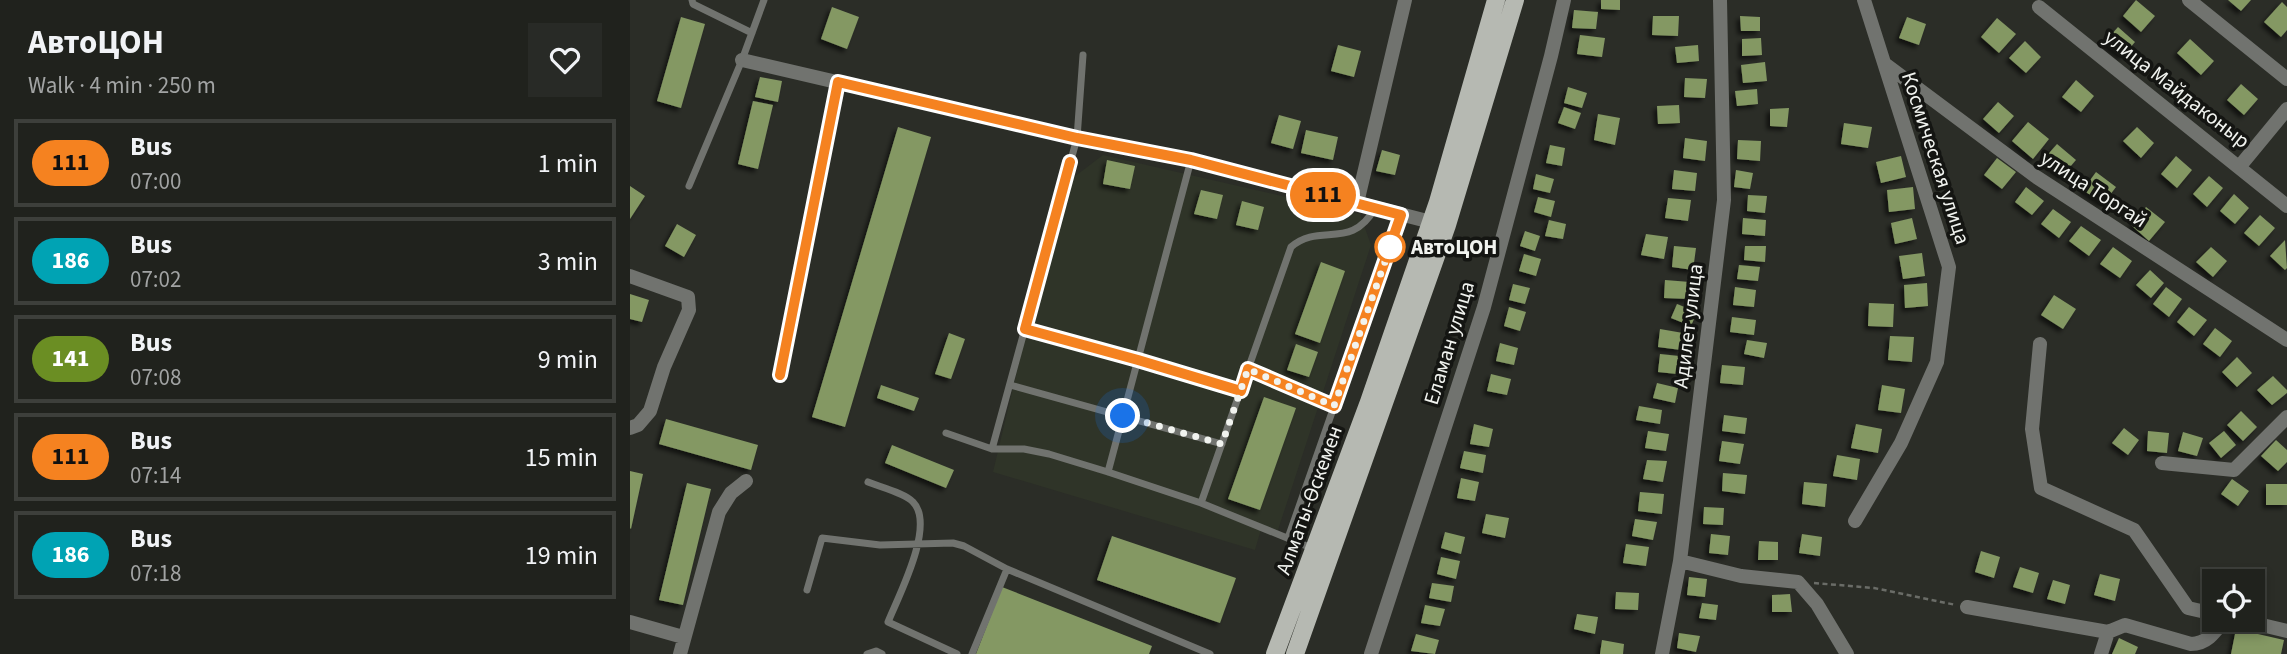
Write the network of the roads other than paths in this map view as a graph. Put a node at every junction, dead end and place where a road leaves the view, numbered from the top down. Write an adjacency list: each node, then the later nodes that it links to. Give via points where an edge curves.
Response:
1 (692, 0): 11 (lane)
2 (764, 0): 11 (lane)
3 (1405, 0): 22 (street)
4 (1496, 0): 26 (main road, Алматы-Өскемен)
5 (1515, 0): 71 (main road, Алматы-Өскемен, via 1447,225)
6 (1564, 0): 72 (street, Еламан улица, via 1484,307)
7 (1720, 0): 52 (street, Адилет улица, via 1724,200)
8 (1864, 0): 14 (street, Космическая улица)
9 (2189, 0): 15 (street)
10 (2039, 7): 20 (street, улица Майдаконыр)
11 (752, 33): 13 (lane)
12 (1083, 55): 18 (lane)
13 (742, 60): 16 (street); 21 (lane)
14 (1885, 64): 29 (street, улица Торгай, via 2035,176); 48 (street, Космическая улица, via 1949,267 1937,362 1901,443)
15 (2287, 79)
16 (838, 82): 18 (street); 33 (lane)
17 (2287, 110): 20 (street)
18 (1077, 138): 19 (street); 28 (lane)
19 (1191, 160): 22 (street); 31 (lane)
20 (2240, 166): 23 (street, улица Майдаконыр)
21 (689, 186)
22 (1357, 204): 24 (street)
23 (2287, 206)
24 (1375, 208): 25 (street); 32 (lane, via 1360,228 1304,238 1291,247)
25 (1401, 215): 26 (street); 36 (lane)
26 (1431, 222): 51 (main road, Алматы-Өскемен)
27 (630, 276): 39 (street, via 688,297 689,310 650,411)
28 (1025, 329): 31 (lane); 34 (lane)
29 (2287, 340)
30 (2040, 344): 56 (street, via 2032,429 2041,488 2134,530 2188,608)
31 (1138, 360): 35 (lane); 37 (lane)
32 (1248, 369): 35 (lane); 36 (lane)
33 (780, 375)
34 (1010, 385): 37 (lane); 42 (lane)
35 (1241, 391): 41 (lane)
36 (1334, 406): 49 (lane)
37 (1123, 416): 41 (lane); 44 (lane)
38 (2287, 417): 43 (street, via 2234,470)
39 (630, 428)
40 (946, 433): 42 (lane)
41 (1222, 444): 47 (lane)
42 (992, 449): 44 (lane, via 1049,454)
43 (2162, 463)
44 (1108, 472): 47 (lane)
45 (746, 481): 62 (street, via 719,512)
46 (867, 482): 50 (lane, via 916,504 922,526)
47 (1201, 503): 49 (lane)
48 (1855, 521)
49 (1288, 538): 51 (lane)
50 (919, 544): 53 (lane, via 964,546); 54 (lane, via 822,538); 67 (lane, via 888,622)
51 (1315, 549): 70 (main road, Алматы-Өскемен)
52 (1680, 561): 73 (street, Адилет улица); 74 (street, via 1741,576 1798,582)
53 (1007, 569): 68 (lane); 69 (lane)
54 (807, 590)
55 (1966, 607): 60 (street)
56 (2202, 611)
57 (630, 622): 62 (street)
58 (2265, 626): 59 (street)
59 (2287, 631)
60 (2108, 632): 63 (street, via 2125,625 2137,627); 75 (street)
61 (2216, 632): 63 (street)
62 (683, 637): 64 (street)
63 (2207, 649)
64 (680, 654)
65 (867, 654): 66 (lane)
66 (882, 654)
67 (957, 654)
68 (972, 654)
69 (1210, 654)
70 (1275, 654)
71 (1295, 654)
72 (1371, 654)
73 (1662, 654)
74 (1847, 654)
75 (2101, 654)

